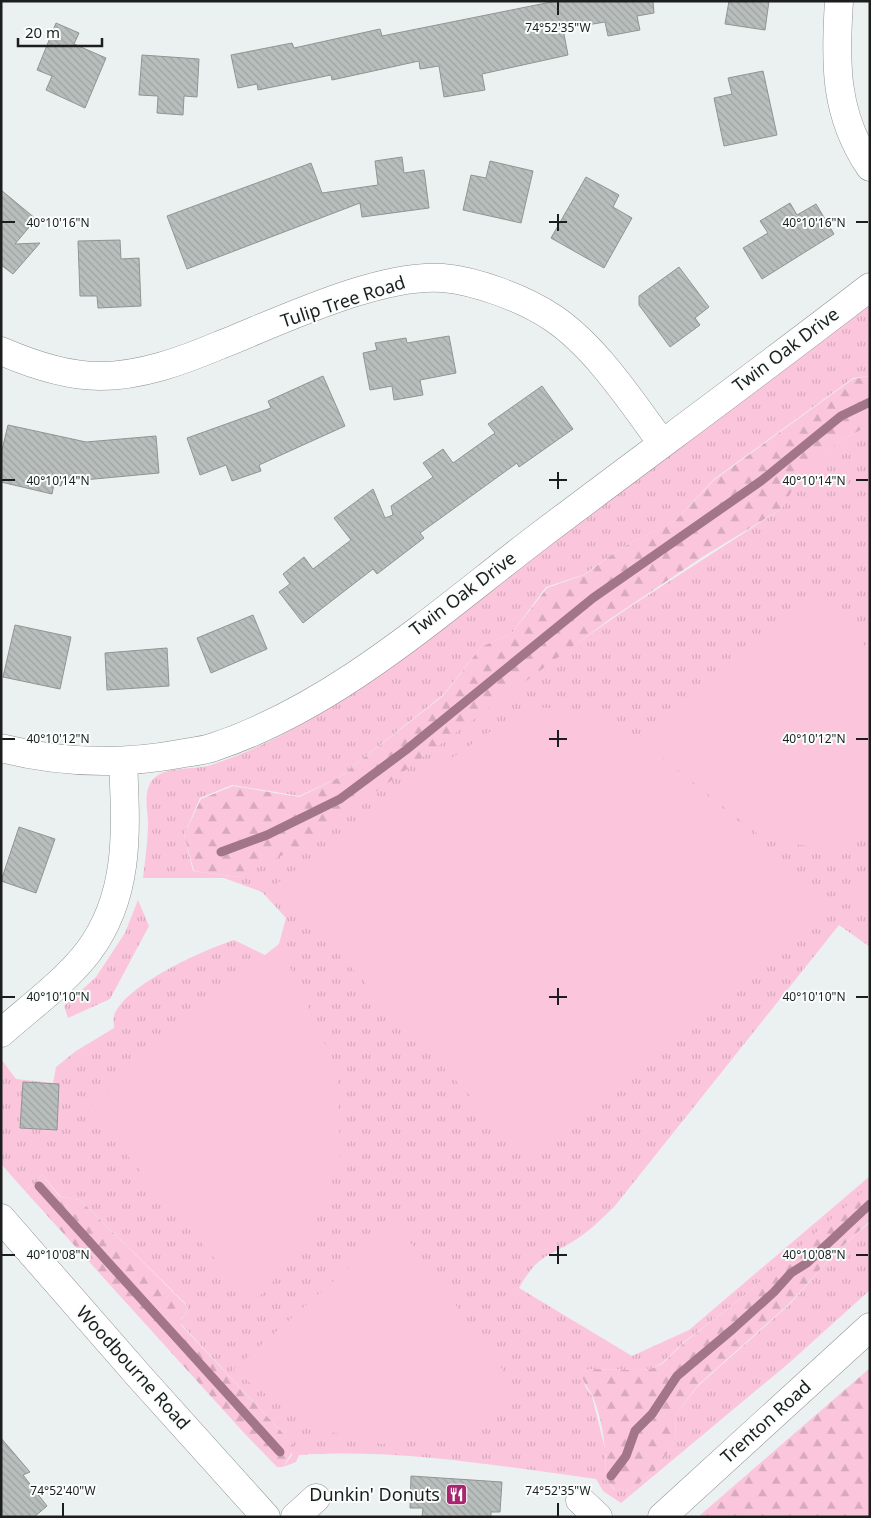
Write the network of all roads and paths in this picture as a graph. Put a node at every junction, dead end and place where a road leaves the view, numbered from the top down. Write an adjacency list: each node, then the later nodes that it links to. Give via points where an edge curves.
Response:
1 (839, 1): 2 (street, via 835,55 837,84 851,128)
2 (870, 167)
3 (870, 287): 5 (street, Twin Oak Drive)
4 (1, 351): 5 (street, Tulip Tree Road, via 25,361 74,373 100,376 147,371 323,304 390,283 443,278 508,295 552,317 573,334 610,375)
5 (662, 443): 7 (street, Twin Oak Drive, via 319,700 260,730 211,748 148,760)
6 (1, 748): 7 (street, Twin Oak Drive, via 68,760)
7 (124, 761): 8 (street, via 126,827 121,881 106,922 87,953)
8 (1, 1033)
9 (1, 1218): 12 (street, Woodbourne Road)
10 (870, 1327): 14 (street, Trenton Road)
11 (316, 1498): 13 (street)
12 (266, 1517)
13 (295, 1517)
14 (662, 1517)

